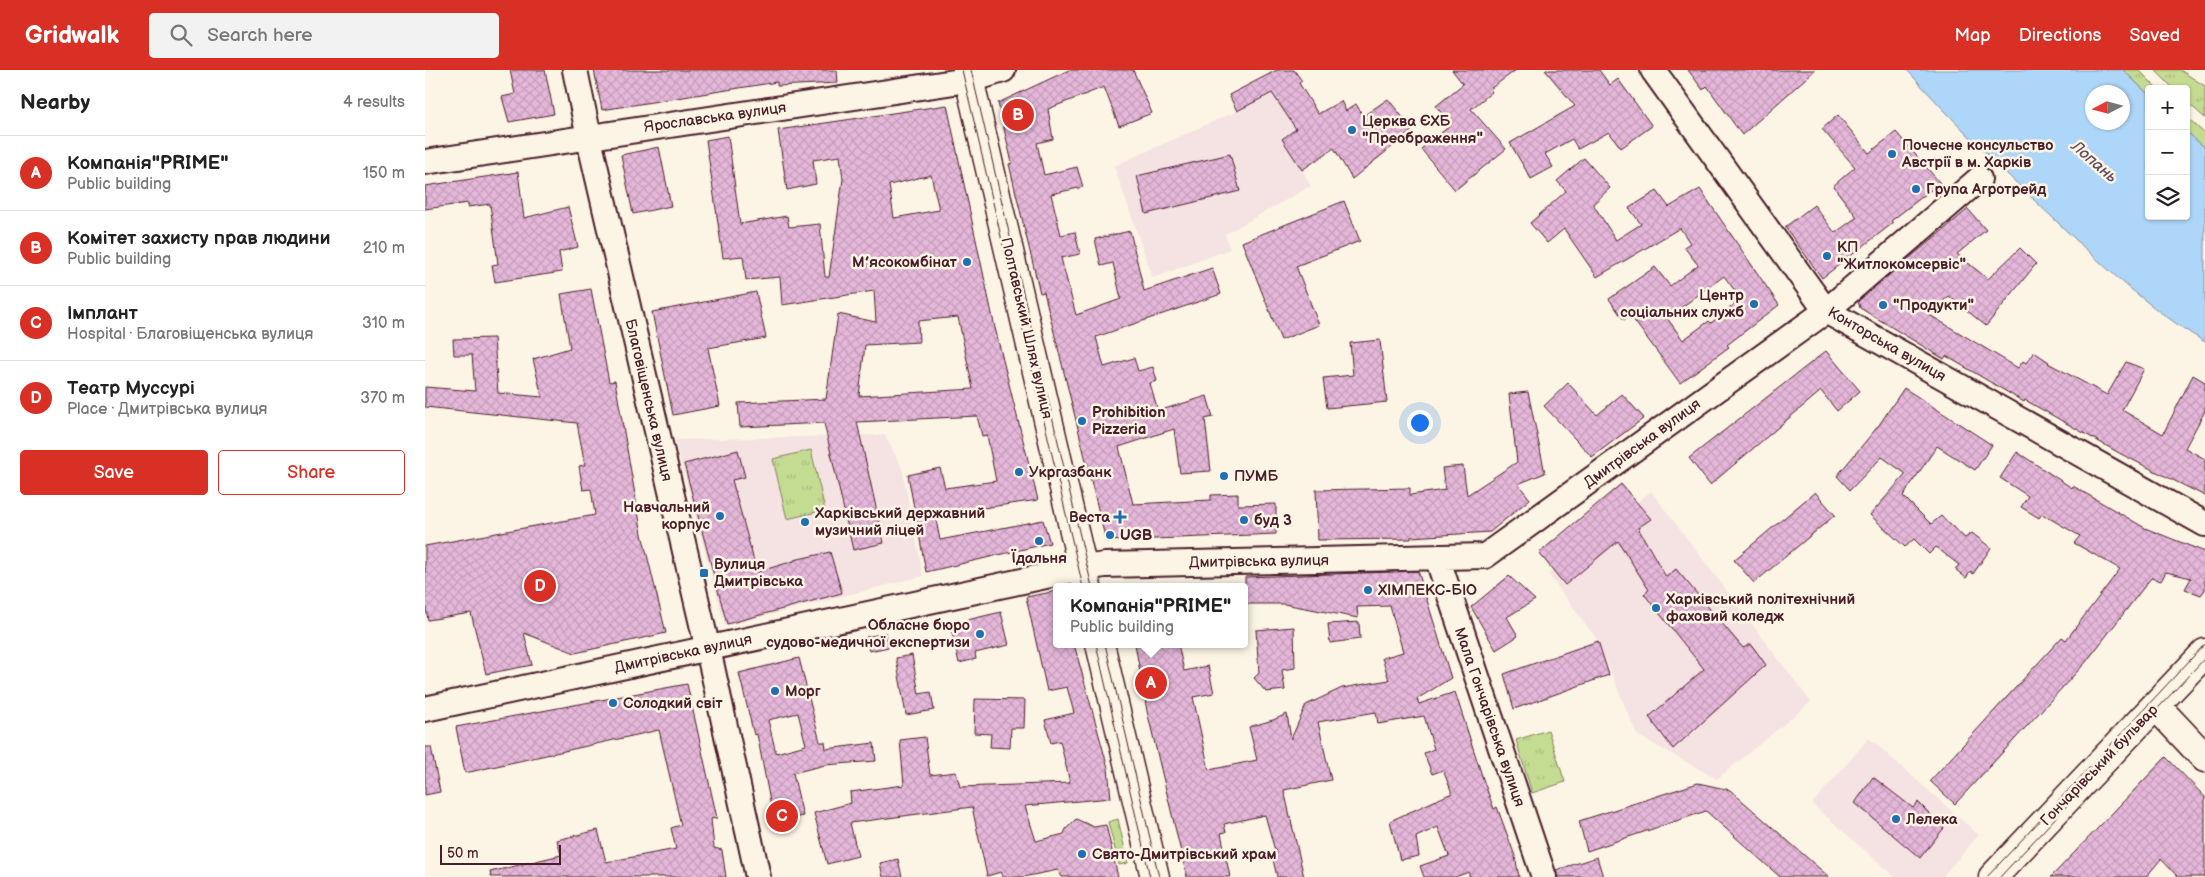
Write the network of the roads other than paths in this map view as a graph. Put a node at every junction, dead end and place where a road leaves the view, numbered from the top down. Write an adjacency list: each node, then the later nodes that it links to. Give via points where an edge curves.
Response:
1 (575, 70): 5 (street, Благовіщенська вулиця)
2 (1003, 70): 4 (street, Ярославська вулиця)
3 (1653, 70): 8 (street, Конторська вулиця)
4 (968, 75): 5 (street, Ярославська вулиця); 11 (main road, Полтавський Шлях вулиця)
5 (589, 136): 6 (street, Ярославська вулиця); 14 (street, Благовіщенська вулиця)
6 (425, 162)
7 (1979, 179): 8 (street, Дмитрівська вулиця)
8 (1826, 310): 9 (street, Конторська вулиця); 10 (street, Дмитрівська вулиця, via 1485,556)
9 (2205, 524)
10 (1437, 557): 11 (street, Дмитрівська вулиця, via 1105,565); 22 (street, Мала Гончарівська вулиця)
11 (1085, 577): 12 (street, Дмитрівська вулиця)
12 (1053, 583)
13 (1053, 583): 14 (street, Дмитрівська вулиця)
14 (707, 648): 18 (street, Дмитрівська вулиця); 20 (street, Благовіщенська вулиця)
15 (1102, 648): 21 (main road)
16 (2205, 653): 17 (main road, Гончарівський бульвар)
17 (2156, 706): 19 (main road); 23 (main road, Гончарівський бульвар)
18 (425, 709)
19 (2205, 758)
20 (757, 877)
21 (1155, 877)
22 (1544, 877)
23 (1993, 877)

